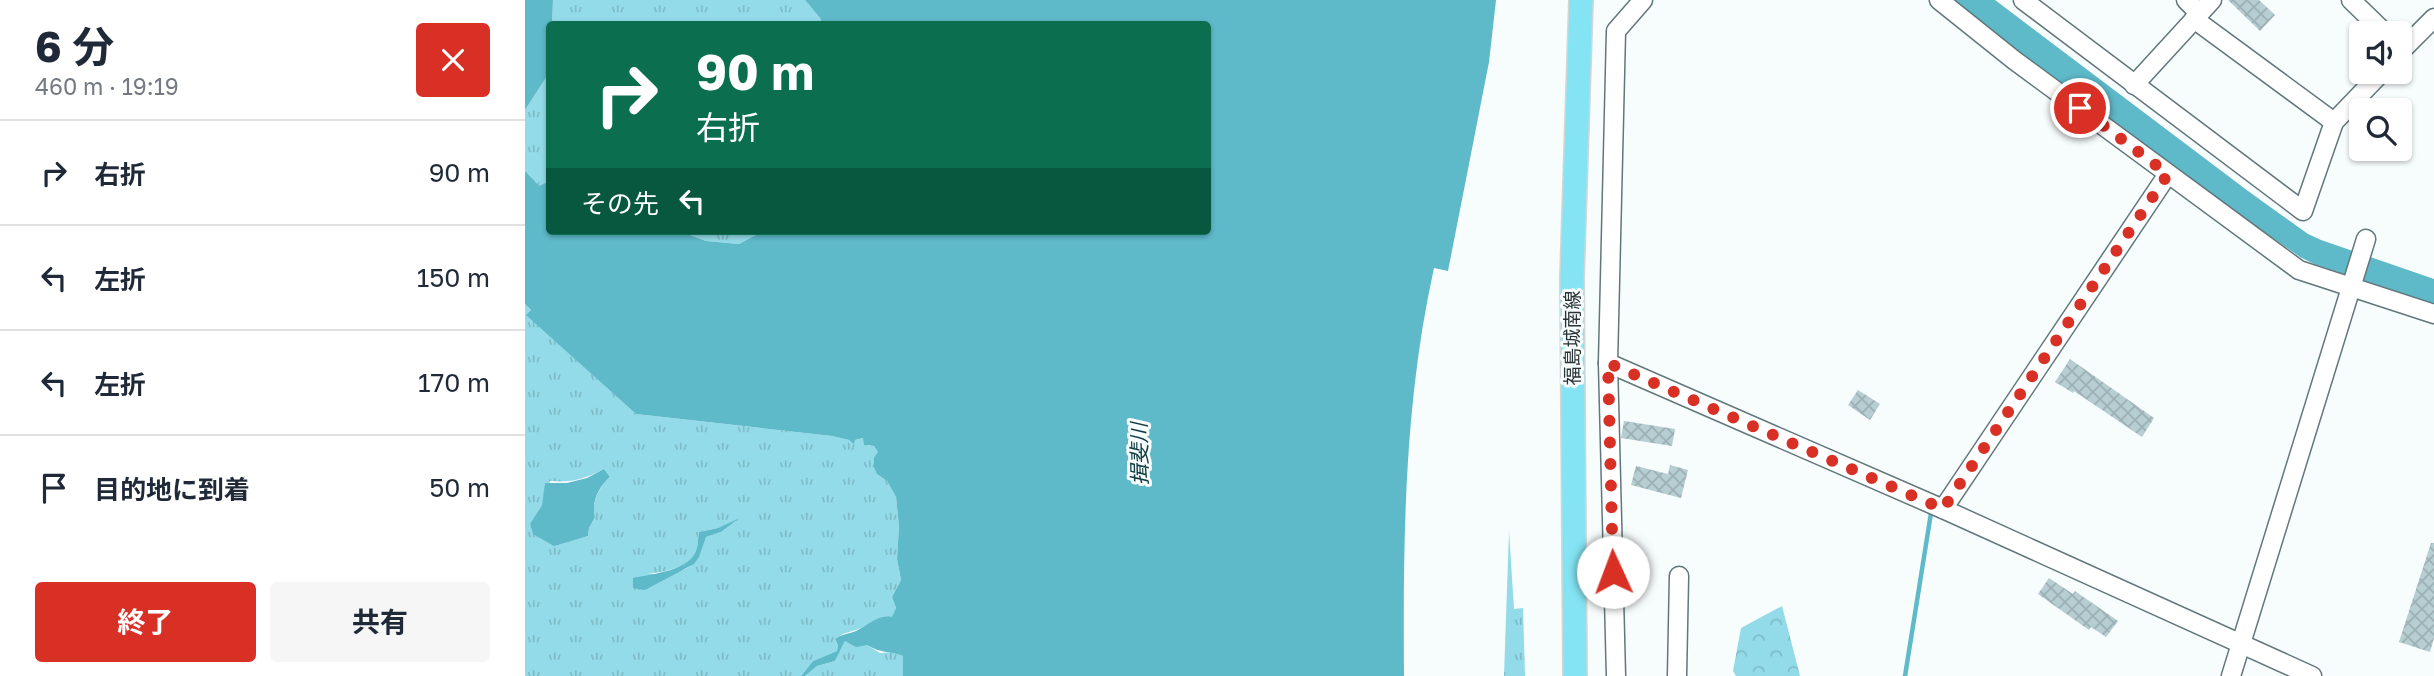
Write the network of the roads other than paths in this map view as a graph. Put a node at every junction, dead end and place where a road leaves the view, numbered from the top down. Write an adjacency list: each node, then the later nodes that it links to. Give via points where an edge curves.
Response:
1 (1581, 0): 11 (main road, 福島城南線)
2 (1594, 0): 11 (street)
3 (1643, 0): 20 (street, via 1616,31)
4 (1939, 0): 16 (street)
5 (2024, 0): 14 (street)
6 (2186, 0): 8 (street)
7 (2351, 0): 10 (street)
8 (2201, 11): 14 (street); 15 (street)
9 (2434, 18): 12 (street)
10 (2373, 21)
11 (1579, 23): 24 (main road, 福島城南線, via 1572,278)
12 (2412, 39)
13 (2370, 84): 15 (street)
14 (2134, 85): 15 (street, via 2302,211)
15 (2334, 122)
16 (2168, 174): 18 (street, via 2299,270); 21 (street)
17 (2366, 239): 18 (street)
18 (2352, 286): 19 (street); 23 (street)
19 (2434, 314)
20 (1608, 363): 21 (street); 25 (street)
21 (1943, 509): 23 (street)
22 (1679, 576): 26 (street)
23 (2242, 643): 27 (street); 28 (street)
24 (1575, 676)
25 (1616, 676)
26 (1678, 676)
27 (2231, 676)
28 (2312, 676)

